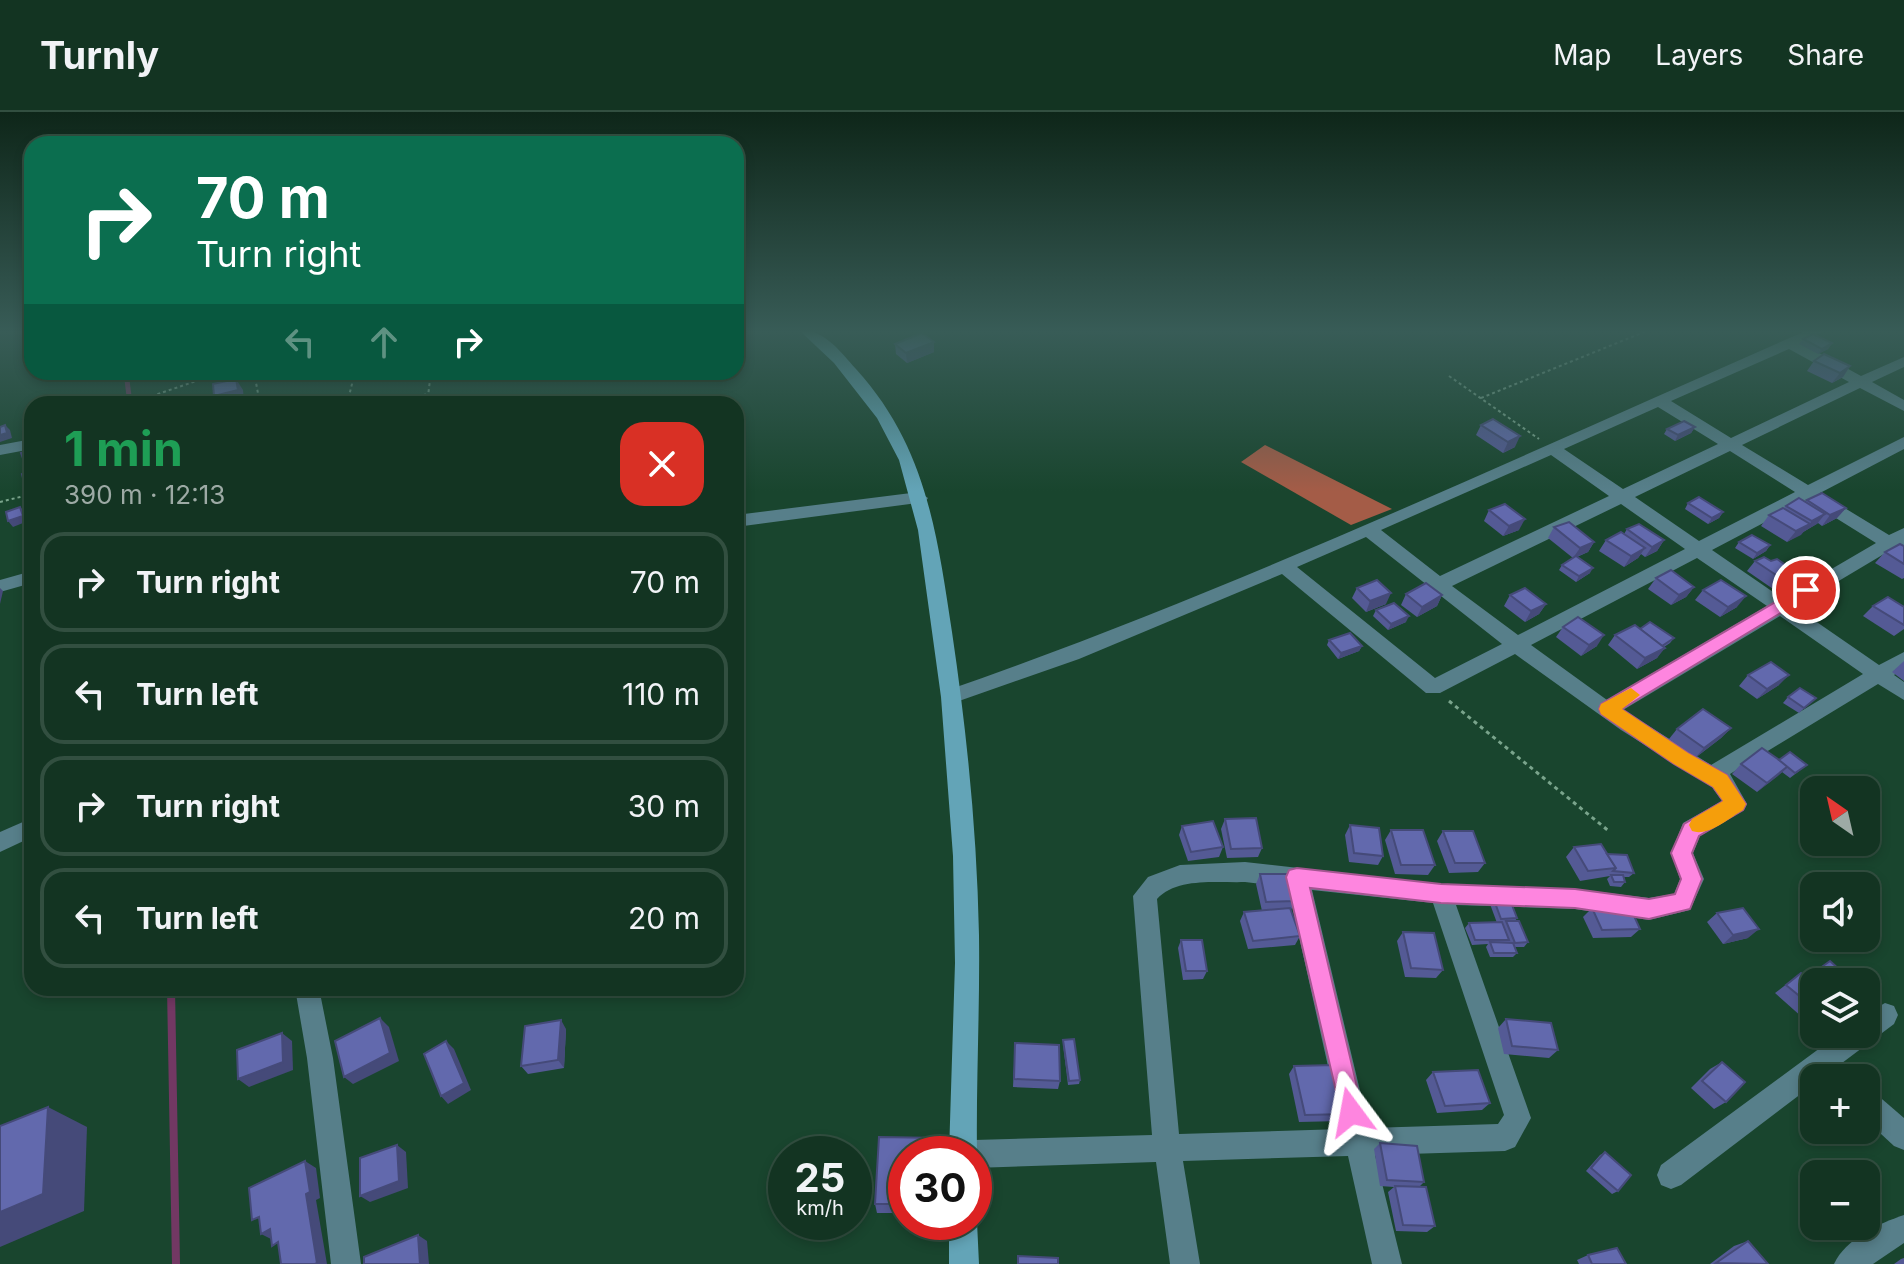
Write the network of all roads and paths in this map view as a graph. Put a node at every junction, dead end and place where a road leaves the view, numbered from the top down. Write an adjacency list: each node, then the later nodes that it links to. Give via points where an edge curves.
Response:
1 (188, 384): 10 (path)
2 (429, 384): 9 (path)
3 (861, 384): 23 (street, via 885,419)
4 (1460, 384): 12 (path)
5 (1516, 384): 12 (path)
6 (1695, 384): 13 (street)
7 (1860, 384): 16 (street)
8 (1863, 384): 14 (street)
9 (428, 394): 11 (path)
10 (152, 396)
11 (420, 396)
12 (1481, 398): 18 (path)
13 (1658, 400): 16 (street); 18 (street)
14 (1904, 406)
15 (1904, 442): 20 (street)
16 (1729, 444): 20 (street); 21 (street)
17 (24, 446): 19 (street)
18 (1552, 448): 21 (street); 26 (street)
19 (0, 450)
20 (1807, 492): 27 (street); 28 (street)
21 (1621, 495): 28 (street); 31 (street)
22 (24, 496): 24 (path)
23 (919, 498): 25 (street); 39 (street)
24 (0, 502)
25 (744, 520)
26 (1369, 530): 29 (street); 31 (street)
27 (1899, 543): 33 (street)
28 (1699, 549): 33 (street); 34 (street)
29 (1284, 566): 37 (street); 39 (street, via 1072,654)
30 (24, 579): 32 (street)
31 (1438, 585): 34 (street)
32 (0, 586)
33 (1778, 606): 36 (street); 40 (street)
34 (1516, 645): 37 (street); 40 (street)
35 (1904, 659): 36 (street)
36 (1880, 675): 38 (street); 41 (street, via 1719,770)
37 (1433, 688): 43 (path)
38 (1904, 692)
39 (952, 696): 52 (street, via 964,816)
40 (1608, 709): 41 (street)
41 (1720, 781): 46 (street, via 1736,804 1691,830 1682,853 1692,879 1682,903 1649,909 1575,899)
42 (24, 831): 44 (street)
43 (1610, 832)
44 (0, 842)
45 (1297, 877): 46 (street); 54 (street); 55 (street, via 1245,872 1180,875 1156,884 1145,896)
46 (1441, 894): 54 (street, via 1518,1118 1505,1137)
47 (308, 996): 60 (street)
48 (1849, 1048): 49 (street)
49 (1836, 1064)
50 (1800, 1090): 57 (street)
51 (1880, 1115): 53 (street)
52 (963, 1136)
53 (1904, 1136)
54 (1358, 1142): 55 (street); 63 (street)
55 (1167, 1146): 56 (street); 62 (street)
56 (992, 1153)
57 (1671, 1175)
58 (1904, 1229): 64 (street, via 1887,1235)
59 (963, 1240): 61 (street)
60 (346, 1264)
61 (964, 1264)
62 (1185, 1264)
63 (1387, 1264)
64 (1849, 1264)

